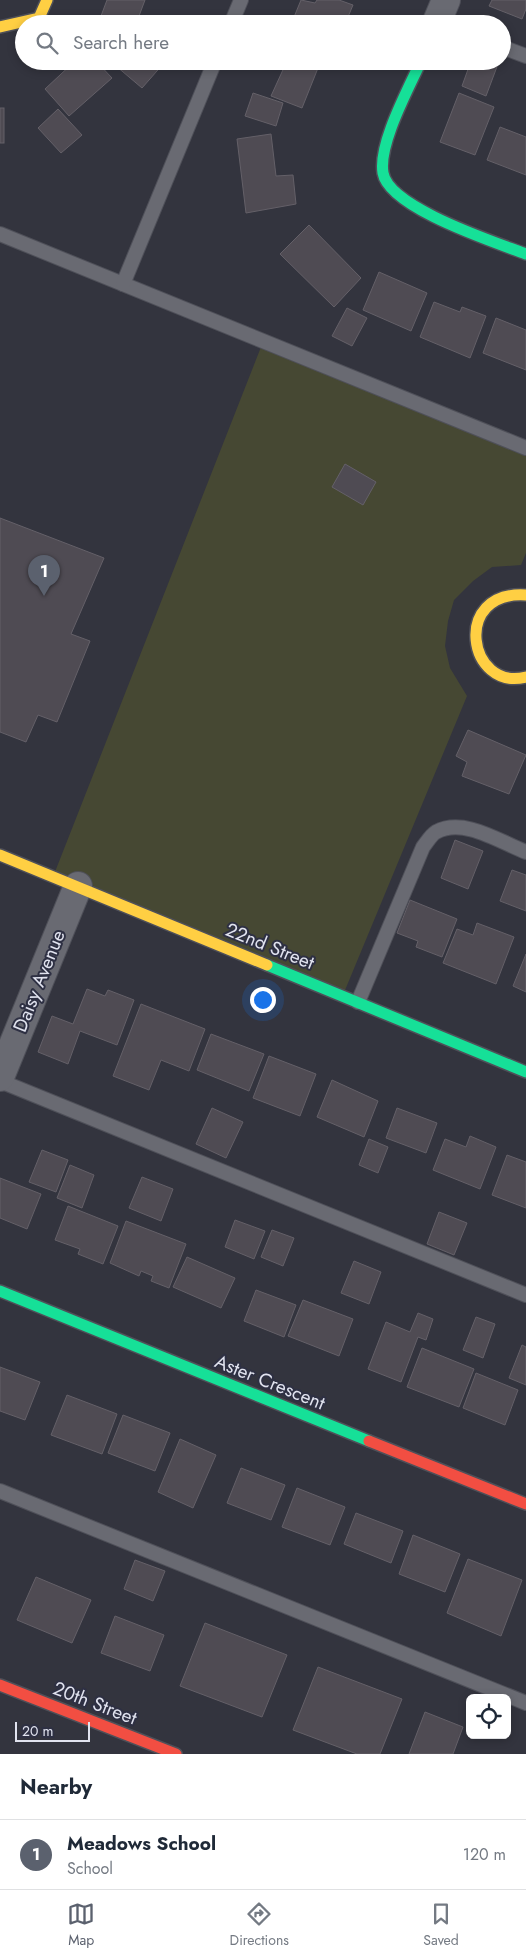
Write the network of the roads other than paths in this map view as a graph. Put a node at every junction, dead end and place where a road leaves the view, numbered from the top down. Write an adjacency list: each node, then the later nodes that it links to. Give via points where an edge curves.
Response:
1 (47, 0): 3 (street)
2 (240, 0): 4 (lane)
3 (40, 15)
4 (234, 15)
5 (15, 24): 6 (street)
6 (0, 27)
7 (511, 50): 8 (lane)
8 (526, 56)
9 (211, 70): 13 (lane)
10 (417, 70): 12 (street, via 385,147 383,176 396,196 422,212)
11 (0, 234): 13 (lane)
12 (526, 254)
13 (123, 284): 14 (lane)
14 (526, 448)
15 (526, 595): 16 (street, via 509,594 496,599 478,619 474,633 482,661 493,672 506,678)
16 (526, 677)
17 (526, 852): 20 (lane, via 464,827 449,827 434,833 423,847)
18 (0, 855): 19 (street, 22nd Street)
19 (78, 886): 20 (street, 22nd Street); 22 (street, Daisy Avenue)
20 (358, 1002): 21 (street, 22nd Street)
21 (526, 1072)
22 (0, 1077)
23 (0, 1081): 25 (lane)
24 (0, 1292): 27 (street, Aster Crescent)
25 (526, 1295)
26 (0, 1491): 29 (lane)
27 (526, 1504)
28 (0, 1685): 30 (street, 20th Street)
29 (526, 1704)
30 (176, 1754)

